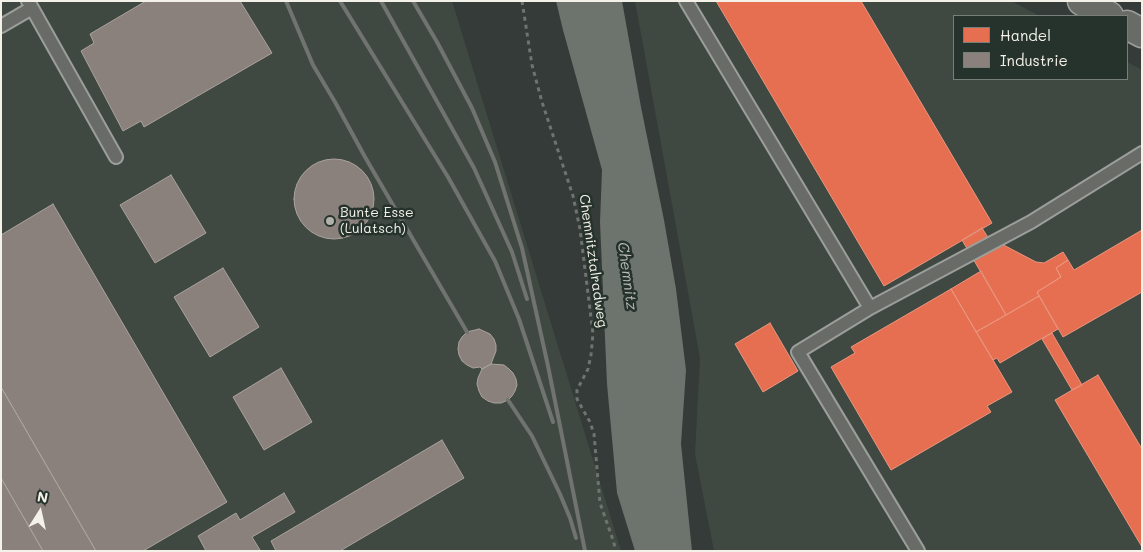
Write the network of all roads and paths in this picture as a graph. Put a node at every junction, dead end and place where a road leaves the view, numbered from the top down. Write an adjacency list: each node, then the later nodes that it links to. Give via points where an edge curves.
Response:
1 (522, 1): 12 (path, Chemnitztalradweg, via 532,66 573,196 580,229 592,355 577,399 594,434 600,503)
2 (686, 1): 11 (lane)
3 (1082, 1): 5 (main road)
4 (30, 5): 6 (lane); 10 (lane)
5 (1107, 15)
6 (1, 26)
7 (1128, 26): 8 (main road)
8 (1142, 33)
9 (1142, 153): 11 (lane, via 1031,222)
10 (116, 157)
11 (870, 308): 13 (lane, via 798,352)
12 (616, 551)
13 (918, 551)

